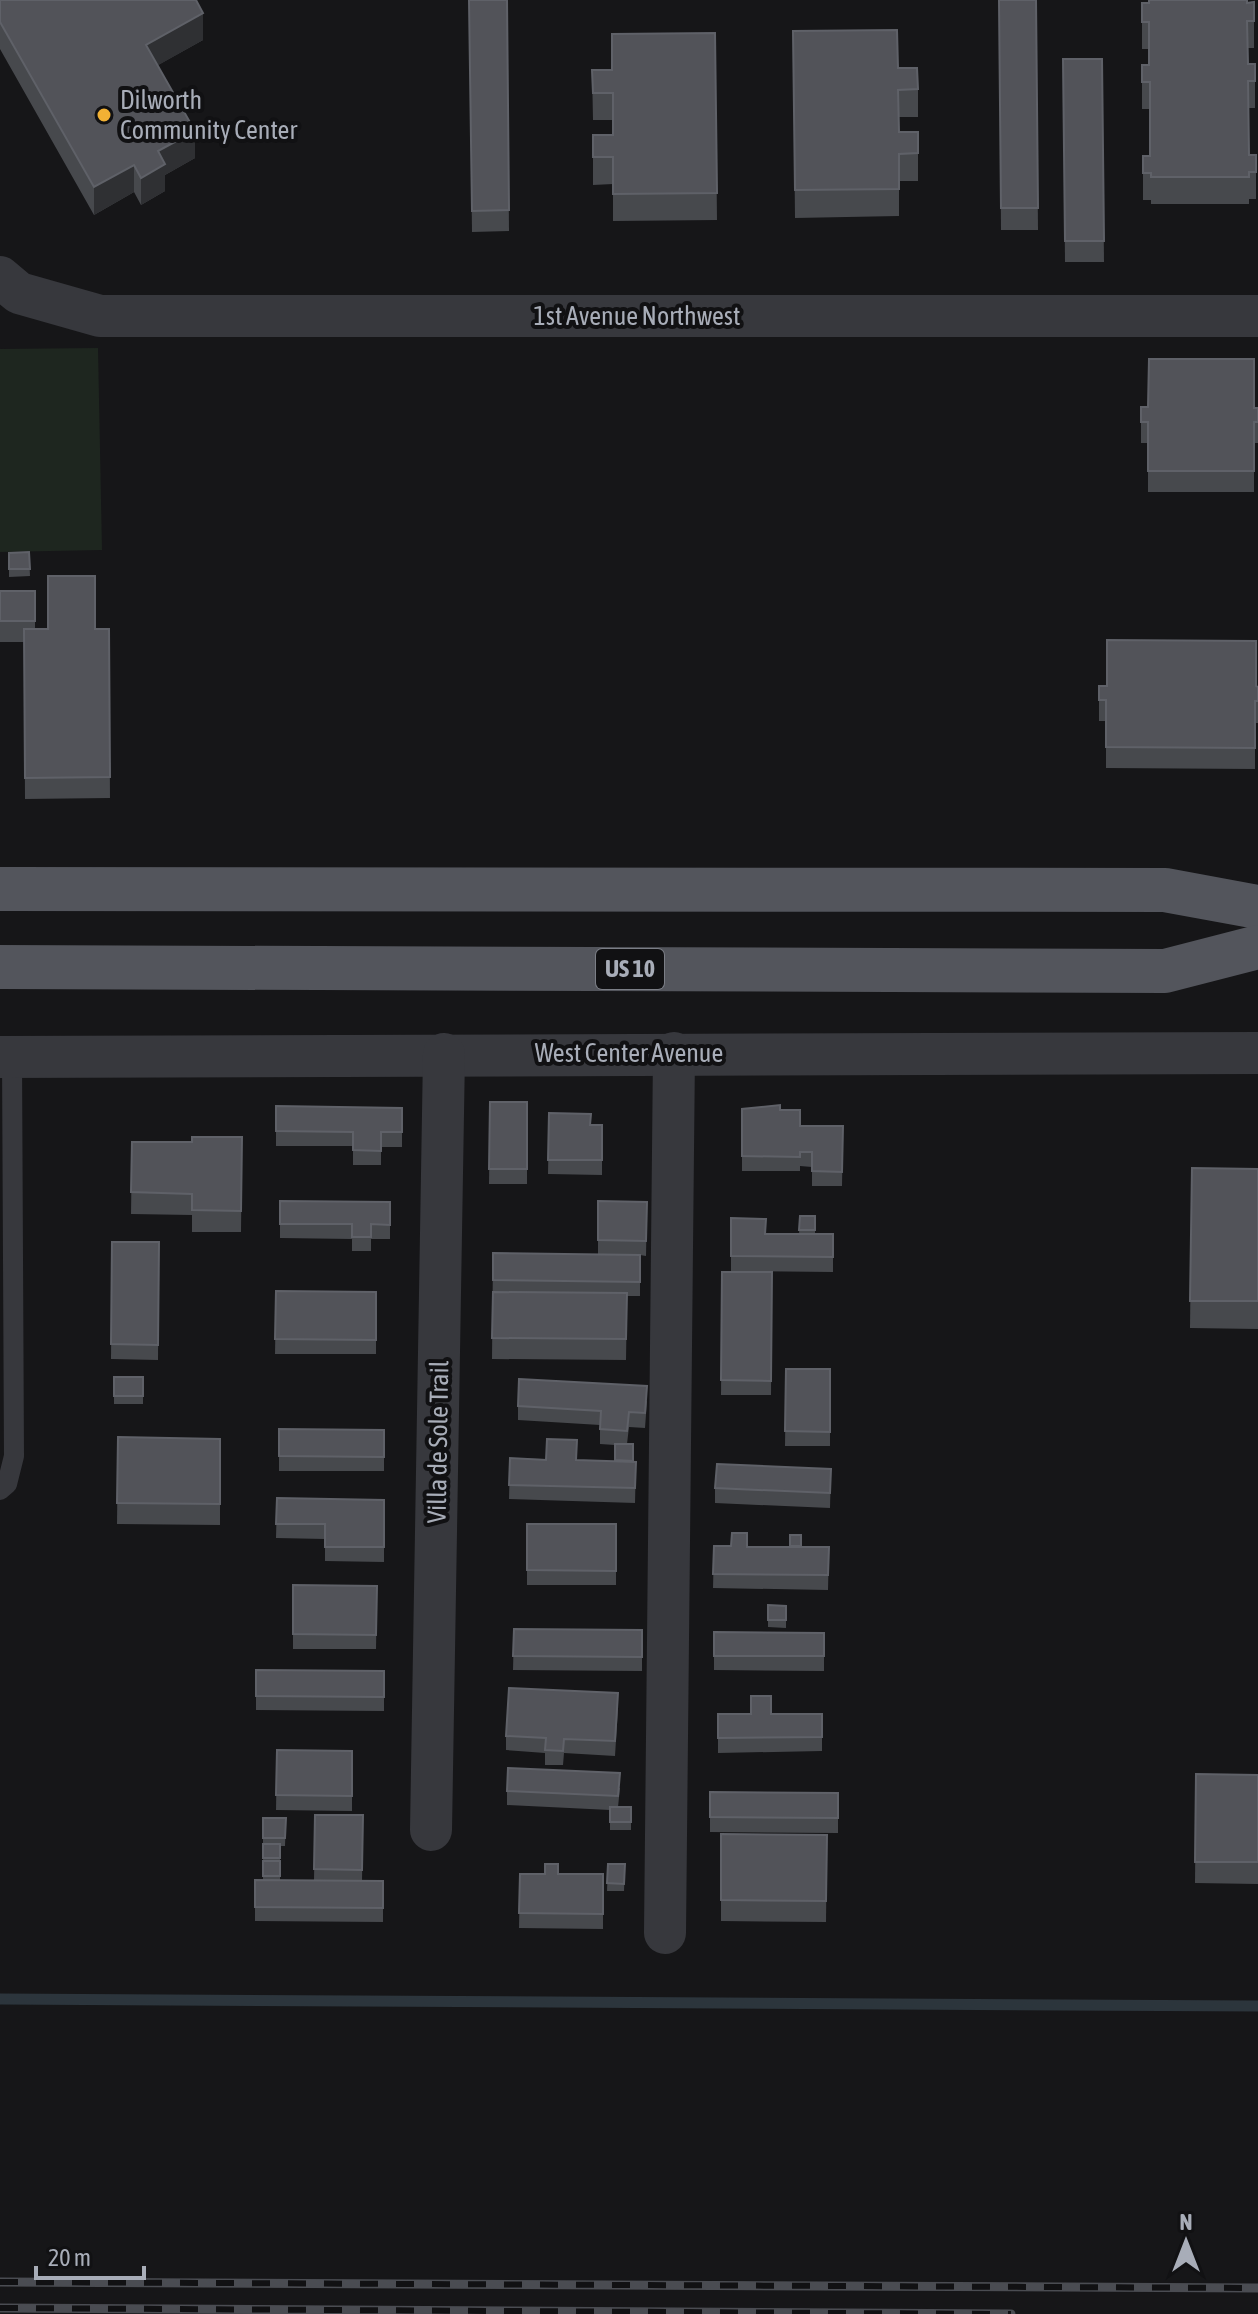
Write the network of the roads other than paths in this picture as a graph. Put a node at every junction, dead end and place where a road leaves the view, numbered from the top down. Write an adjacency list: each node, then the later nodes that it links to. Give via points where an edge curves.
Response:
1 (10, 285): 2 (street, 1st Avenue Northwest, via 100,316)
2 (1258, 316)
3 (0, 889): 4 (main road, via 1165,890)
4 (1258, 907)
5 (1258, 947): 6 (main road, US 10, via 1165,971)
6 (0, 967)
7 (674, 1053): 8 (street, West Center Avenue); 9 (street, West Center Avenue); 14 (street)
8 (1258, 1053)
9 (444, 1054): 10 (street, West Center Avenue); 13 (street, Villa de Sole Trail)
10 (6, 1057): 11 (lane)
11 (6, 1140): 12 (lane, via 14,1456 7,1484)
12 (0, 1490)
13 (431, 1830)
14 (665, 1933)

